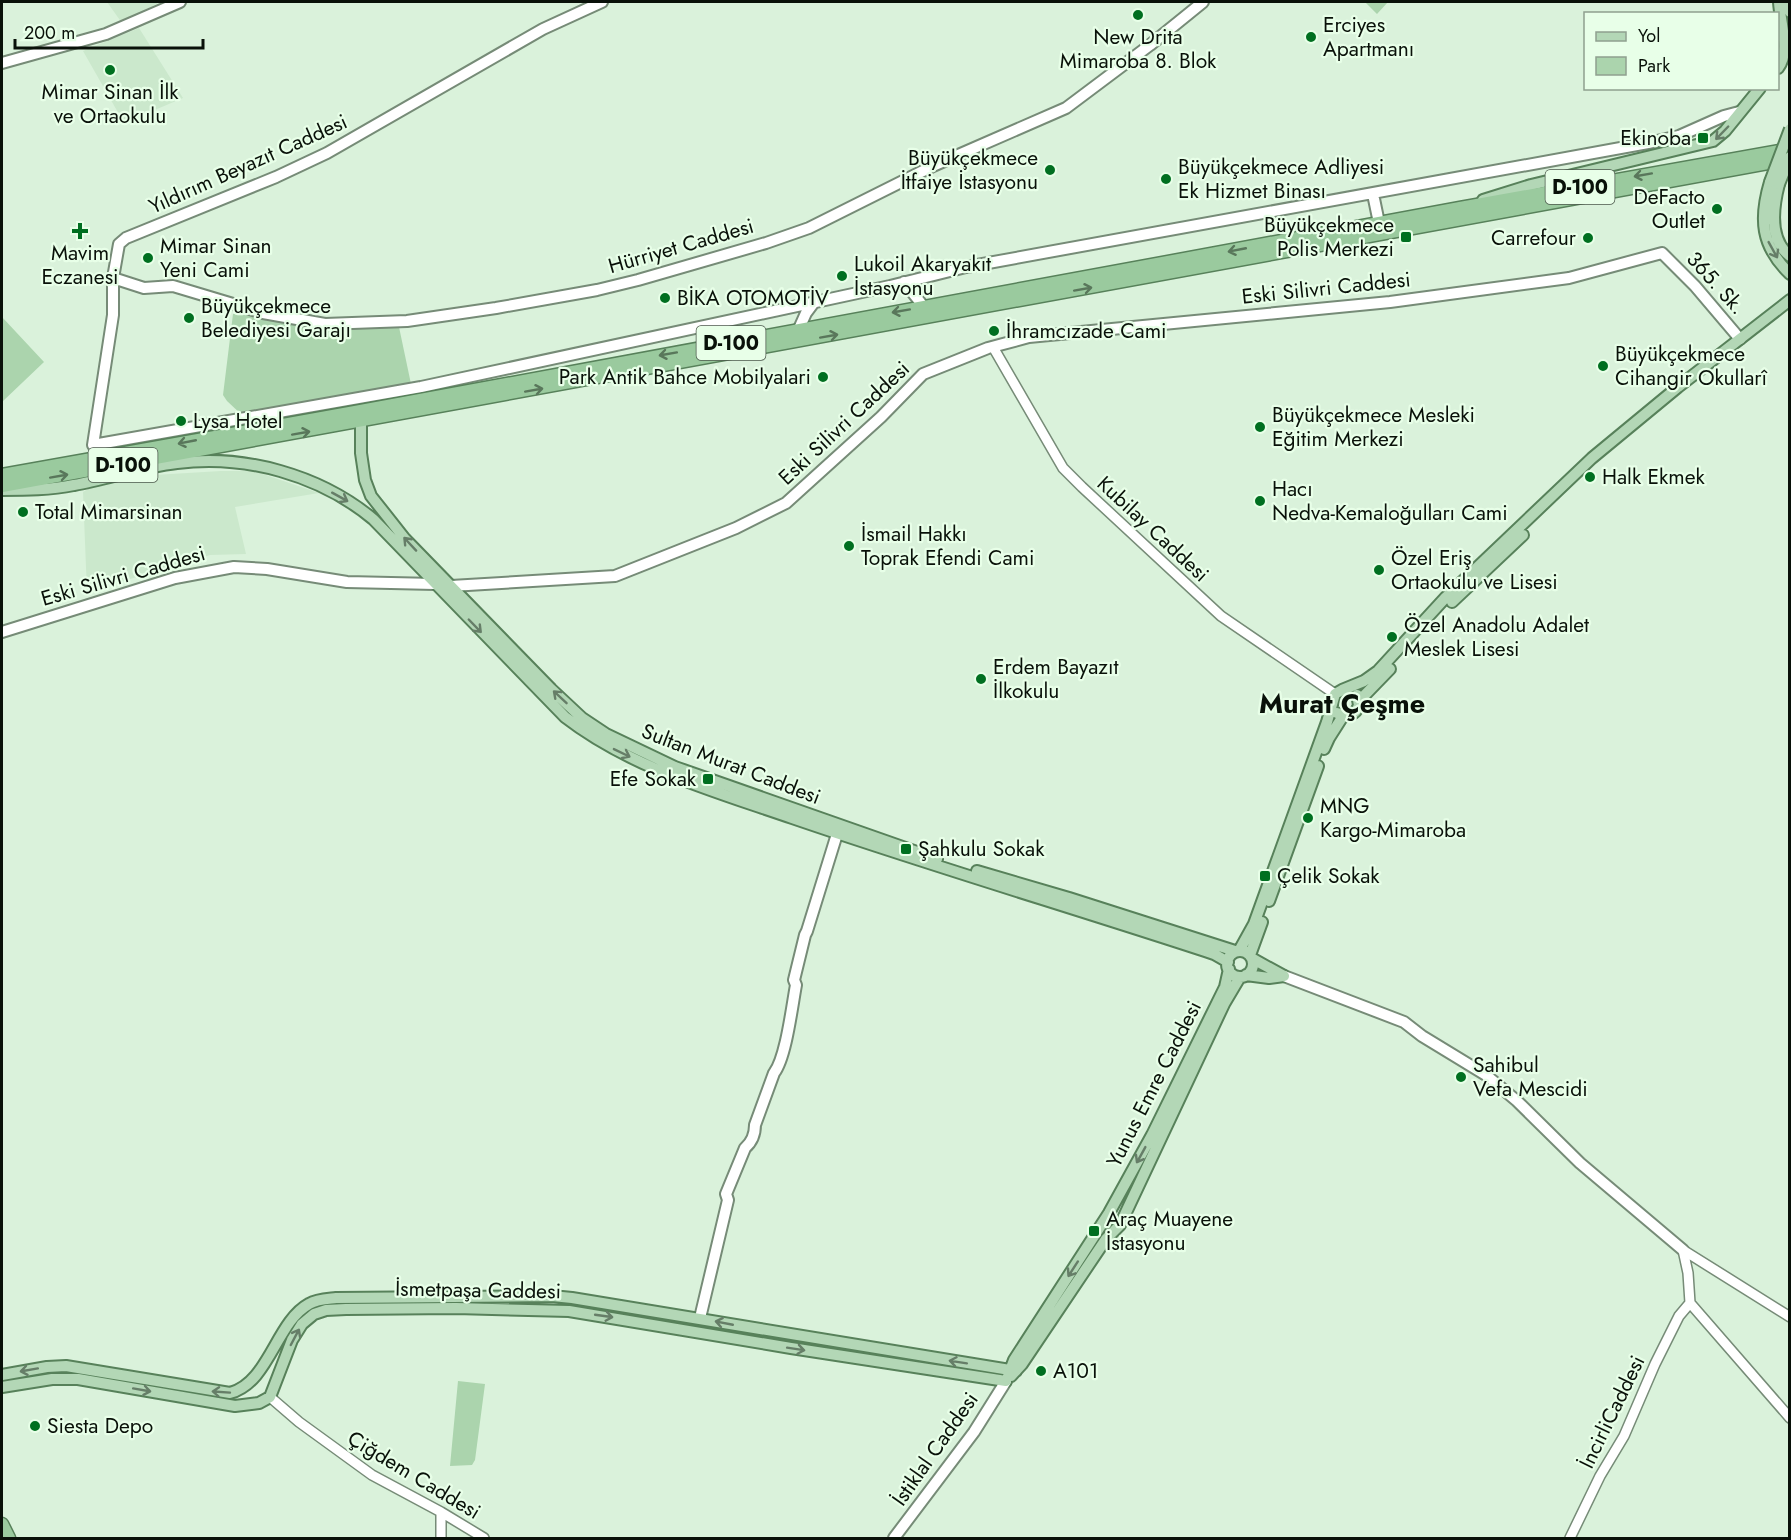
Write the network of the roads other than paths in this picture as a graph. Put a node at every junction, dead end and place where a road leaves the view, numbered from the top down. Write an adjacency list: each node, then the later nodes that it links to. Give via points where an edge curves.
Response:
1 (180, 2): 7 (main road, via 106,34)
2 (602, 2): 21 (main road, Yıldırım Beyazıt Caddesi, via 543,29 327,153 126,238 119,244)
3 (1203, 2): 21 (main road, Hürriyet Caddesi, via 1066,108 942,162 809,228 638,280 407,321 325,324 263,313 173,286 144,288)
4 (1779, 2): 8 (main road, via 1784,51)
5 (1786, 2): 6 (main road)
6 (1790, 12)
7 (2, 63)
8 (1779, 67)
9 (1758, 90): 10 (main road)
10 (1739, 112): 15 (main road, via 1679,136 1648,143); 16 (main road, one-way to 16, via 1713,141 1531,186)
11 (1790, 129): 14 (main road, bridge)
12 (1790, 149): 16 (highway, D-100, one-way to 16)
13 (1790, 158): 14 (main road, bridge); 30 (highway, D-100, one-way to 13)
14 (1775, 183): 19 (main road, via 1774,225); 20 (main road, one-way to 20, via 1762,216 1764,234)
15 (1373, 194): 17 (main road); 22 (main road, via 1026,256)
16 (1460, 208): 17 (highway, D-100)
17 (1379, 223): 25 (highway, D-100, one-way to 25)
18 (1662, 253): 28 (main road, 365. Sk.); 29 (main road, Eski Silivri Caddesi, via 1569,278 1390,302 1029,337)
19 (1790, 256)
20 (1790, 274)
21 (113, 278): 24 (main road, Yıldırım Beyazıt Caddesi, via 114,315 93,445 421,387)
22 (904, 282): 24 (main road); 25 (main road)
23 (1790, 300): 28 (main road)
24 (815, 301): 27 (main road)
25 (924, 307): 27 (highway, D-100, one-way to 27)
26 (1790, 310): 28 (main road)
27 (798, 331): 33 (highway, D-100, one-way to 33)
28 (1742, 341): 40 (main road, via 1678,387 1592,458 1446,597 1378,671); 42 (main road, via 1590,466 1448,606)
29 (993, 347): 38 (main road, Eski Silivri Caddesi, via 923,374 786,503 736,528 615,576); 41 (street, Kubilay Caddesi, via 1063,468 1221,615)
30 (360, 422): 31 (highway, D-100, one-way to 30); 35 (main road, Sultan Murat Caddesi, via 365,480 370,496)
31 (244, 443): 32 (main road); 34 (highway, D-100, one-way to 31)
32 (224, 460): 34 (main road, via 175,463 56,488); 36 (main road, one-way to 36, via 262,467 317,485)
33 (2, 475)
34 (2, 488)
35 (382, 510): 36 (main road); 38 (main road, Sultan Murat Caddesi, one-way to 35)
36 (373, 519): 37 (main road)
37 (435, 584): 38 (main road); 39 (main road, Eski Silivri Caddesi, via 347,582 267,568 234,567 175,578); 44 (main road, one-way to 44, via 538,691 590,736 644,764)
38 (450, 586): 44 (main road, Sultan Murat Caddesi, one-way to 38, via 606,734 582,718)
39 (2, 632)
40 (1347, 689): 41 (main road); 42 (main road)
41 (1333, 699): 43 (main road, via 1337,713); 46 (main road, via 1254,924)
42 (1359, 701): 43 (main road, via 1353,714)
43 (1343, 716): 47 (main road, via 1329,738)
44 (740, 795): 45 (main road, Sultan Murat Caddesi)
45 (838, 830): 46 (main road, Sultan Murat Caddesi); 48 (main road, Sultan Murat Caddesi, via 902,856 1214,954); 60 (main road, via 805,934 778,1068 726,1194 728,1200)
46 (1237, 951): 47 (main road); 48 (main road, via 1229,957)
47 (1251, 957): 49 (main road, via 1252,966); 50 (main road)
48 (1228, 966): 49 (main road, via 1235,976); 51 (main road, Yunus Emre Caddesi, one-way to 51, via 1225,987)
49 (1243, 976): 50 (main road); 52 (main road, via 1224,1004)
50 (1284, 976): 53 (main road, via 1404,1022 1486,1075 1580,1163)
51 (1107, 1217): 52 (main road, via 1105,1225 1109,1229); 52 (main road, via 1115,1212 1120,1214); 66 (main road, Yunus Emre Caddesi, one-way to 66, via 1014,1360)
52 (1119, 1225): 66 (main road, via 1022,1364)
53 (1683, 1250): 56 (street); 59 (street)
54 (572, 1298): 57 (main road, İsmetpaşa Caddesi); 58 (main road); 60 (main road, İsmetpaşa Caddesi)
55 (369, 1303): 57 (main road, İsmetpaşa Caddesi); 68 (main road, İsmetpaşa Caddesi, via 336,1298 310,1303 291,1321 266,1363); 73 (main road, İsmetpaşa Caddesi, one-way to 55, via 302,1324 326,1310)
56 (1690, 1303): 75 (street); 82 (street, İncirliCaddesi, via 1679,1316 1624,1436)
57 (478, 1304): 58 (main road, İsmetpaşa Caddesi)
58 (569, 1311): 61 (main road, İsmetpaşa Caddesi, one-way to 61)
59 (1790, 1317)
60 (700, 1318): 61 (main road); 62 (main road, İsmetpaşa Caddesi, one-way to 60)
61 (697, 1331): 63 (main road, İsmetpaşa Caddesi, one-way to 63)
62 (831, 1341): 63 (main road); 64 (main road, İsmetpaşa Caddesi)
63 (829, 1354): 65 (main road, İsmetpaşa Caddesi)
64 (916, 1355): 65 (main road); 66 (main road, İsmetpaşa Caddesi, one-way to 64)
65 (914, 1367): 70 (main road, İsmetpaşa Caddesi)
66 (1013, 1371): 70 (main road)
67 (2, 1375): 69 (main road, one-way to 67, via 66,1366)
68 (253, 1376): 71 (main road, İsmetpaşa Caddesi); 73 (main road, via 265,1378)
69 (115, 1380): 71 (main road, one-way to 69, via 224,1394); 72 (main road, via 66,1378); 74 (main road, one-way to 74, via 235,1406)
70 (1006, 1381): 81 (main road, İstiklal Caddesi, via 974,1432)
71 (244, 1386): 74 (main road)
72 (2, 1387)
73 (272, 1394): 74 (main road); 76 (street, Çiğdem Caddesi, via 299,1422 372,1475)
74 (254, 1405)
75 (1790, 1418)
76 (441, 1512): 79 (street); 80 (street, Çiğdem Caddesi)
77 (2, 1524): 78 (highway)
78 (9, 1539)
79 (441, 1539)
80 (484, 1539)
81 (894, 1539)
82 (1570, 1539)

